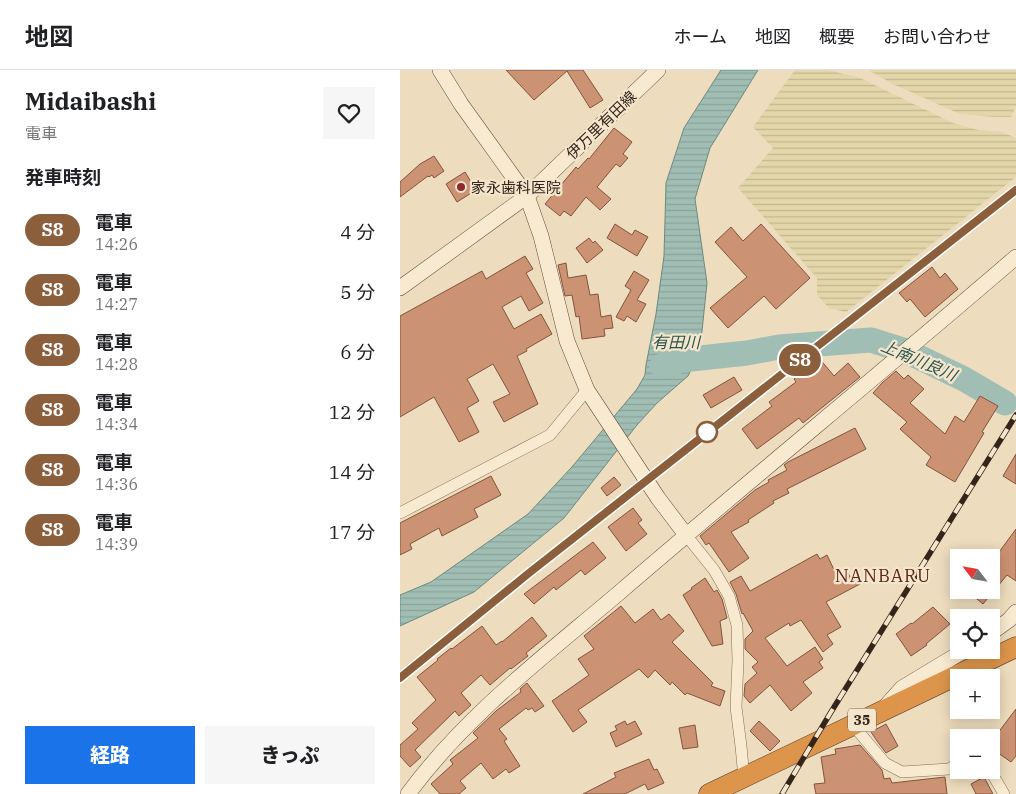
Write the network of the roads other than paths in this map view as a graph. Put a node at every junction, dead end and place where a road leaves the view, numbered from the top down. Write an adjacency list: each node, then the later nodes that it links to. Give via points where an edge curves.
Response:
1 (658, 70): 3 (street, 伊万里有田線)
2 (447, 74): 3 (street, via 461,104)
3 (527, 196): 5 (street, 伊万里有田線); 6 (street, via 541,236 567,341)
4 (1016, 257): 8 (street)
5 (400, 288)
6 (587, 390): 7 (street, via 550,435); 8 (street)
7 (400, 513)
8 (686, 535): 16 (street, via 714,570 729,596 737,625 736,707); 18 (street, via 483,710 451,742)
9 (1016, 612): 10 (street)
10 (1000, 626)
11 (1016, 647): 13 (highway, 35)
12 (950, 659): 13 (street, via 902,688)
13 (882, 710): 14 (highway, 35)
14 (853, 724): 15 (street, via 885,763 902,772); 16 (highway, 35)
15 (950, 768)
16 (744, 778): 19 (highway, 35)
17 (995, 779): 20 (street)
18 (408, 794)
19 (709, 794)
20 (1004, 794)

